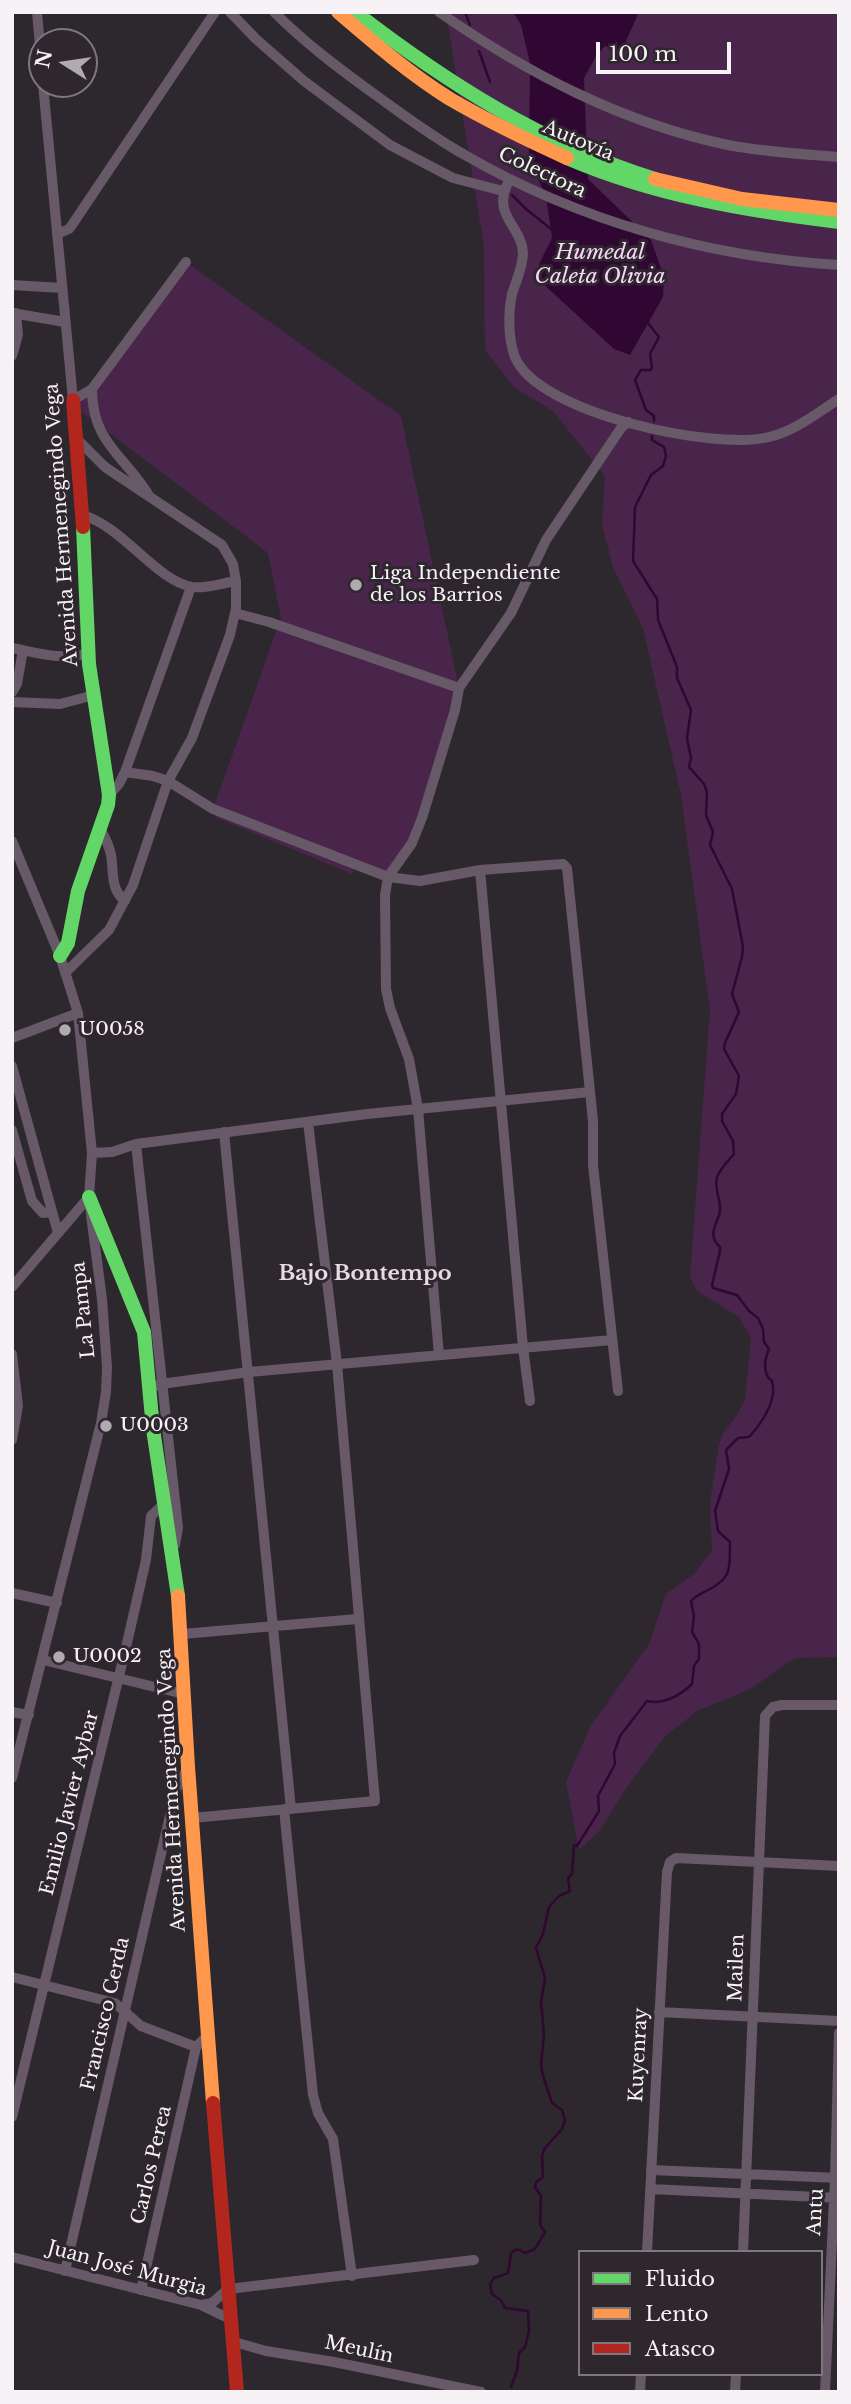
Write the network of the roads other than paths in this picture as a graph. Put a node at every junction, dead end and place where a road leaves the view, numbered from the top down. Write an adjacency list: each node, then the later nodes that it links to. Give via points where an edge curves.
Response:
1 (215, 12): 13 (street, via 72,225)
2 (230, 12): 10 (street, via 304,81 390,145 453,178)
3 (274, 12): 9 (street, Colectora, via 324,57 402,114)
4 (338, 12): 12 (street, Autovía, via 444,94 566,159 697,201)
5 (355, 12): 11 (street, Autovía, via 419,61 512,119 593,158 728,197)
6 (439, 12): 8 (street, via 528,68 626,115 729,145)
7 (44, 98): 13 (street, Avenida Hermenegindo Vega)
8 (839, 157)
9 (510, 179): 10 (street); 15 (street, Colectora, via 594,216 642,231 753,256)
10 (503, 191): 24 (street, via 507,217 523,251 511,306 515,359 543,388)
11 (839, 209)
12 (839, 222)
13 (57, 234): 17 (street, Avenida Hermenegindo Vega)
14 (186, 262): 21 (street)
15 (839, 265)
16 (12, 285): 17 (street)
17 (62, 288): 19 (street, Avenida Hermenegindo Vega)
18 (14, 313): 19 (street); 20 (street, via 18,335)
19 (65, 323): 23 (street, Avenida Hermenegindo Vega)
20 (12, 356)
21 (92, 389): 23 (street); 26 (street, via 100,433)
22 (839, 399): 24 (street, via 786,432 767,438 712,440)
23 (74, 400): 25 (street, Avenida Hermenegindo Vega)
24 (628, 422): 33 (street, via 553,530 511,613)
25 (76, 438): 26 (street, via 105,467); 27 (street, Avenida Hermenegindo Vega)
26 (149, 496): 28 (street, via 222,545)
27 (82, 514): 29 (street, via 105,524 166,574); 32 (street, Avenida Hermenegindo Vega)
28 (236, 581): 29 (street); 30 (street)
29 (191, 587): 37 (street)
30 (235, 612): 33 (street); 38 (street, via 192,738)
31 (17, 649): 32 (street, via 53,657); 34 (street, via 17,684)
32 (89, 653): 35 (street, Avenida Hermenegindo Vega)
33 (459, 688): 43 (street, via 422,818 412,843)
34 (12, 692)
35 (94, 695): 36 (street, via 60,704); 39 (street, Avenida Hermenegindo Vega)
36 (12, 702)
37 (125, 772): 38 (street); 39 (street)
38 (168, 781): 43 (street, via 213,809); 44 (street)
39 (108, 795): 40 (street, Avenida Hermenegindo Vega)
40 (100, 829): 44 (street, via 111,856 114,886); 45 (street, Avenida Hermenegindo Vega, via 78,891 68,943)
41 (12, 841): 45 (street, La Pampa)
42 (480, 870): 43 (street, via 419,881); 50 (street, via 563,864 567,868); 51 (street)
43 (388, 877): 52 (street, via 384,895 386,989 409,1059)
44 (125, 901): 46 (street, via 109,929)
45 (60, 956): 46 (street, La Pampa)
46 (65, 973): 47 (street, La Pampa)
47 (78, 1013): 48 (street); 57 (street, La Pampa)
48 (12, 1038)
49 (12, 1066): 59 (street)
50 (590, 1092): 51 (street); 62 (street)
51 (502, 1100): 52 (street); 63 (street)
52 (418, 1109): 53 (street); 65 (street)
53 (308, 1122): 55 (street); 66 (street)
54 (12, 1130): 59 (street, via 32,1201 43,1213)
55 (224, 1132): 56 (street); 67 (street)
56 (136, 1144): 57 (street); 68 (street)
57 (92, 1153): 58 (street, La Pampa)
58 (89, 1197): 60 (street); 68 (street, Avenida Hermenegindo Vega, via 142,1325); 75 (street, La Pampa, via 102,1299 106,1392)
59 (52, 1212): 60 (street)
60 (58, 1233): 61 (street)
61 (12, 1287)
62 (612, 1340): 63 (street); 69 (street)
63 (523, 1347): 65 (street); 70 (street)
64 (12, 1354): 71 (street, via 18,1406)
65 (439, 1355): 66 (street)
66 (337, 1364): 67 (street); 76 (street)
67 (249, 1372): 68 (street); 77 (street)
68 (156, 1386): 72 (street, Avenida Hermenegindo Vega, via 153,1429); 73 (street, via 178,1528)
69 (618, 1391)
70 (530, 1401)
71 (12, 1440)
72 (165, 1503): 73 (street, Avenida Hermenegindo Vega); 80 (street, Emilio Javier Aybar, via 151,1516 146,1560)
73 (173, 1555): 78 (street, Avenida Hermenegindo Vega)
74 (12, 1593): 75 (street)
75 (57, 1603): 79 (street, La Pampa)
76 (357, 1619): 77 (street); 87 (street, via 374,1801)
77 (272, 1626): 78 (street); 87 (street)
78 (182, 1634): 81 (street, Avenida Hermenegindo Vega)
79 (43, 1660): 80 (street); 84 (street, La Pampa)
80 (118, 1679): 81 (street); 92 (street, Emilio Javier Aybar)
81 (184, 1694): 85 (street, Avenida Hermenegindo Vega)
82 (839, 1705): 89 (street, Mailen, via 791,1704 773,1707 765,1716)
83 (12, 1712): 84 (street)
84 (29, 1715): 86 (street, La Pampa)
85 (188, 1767): 88 (street, Avenida Hermenegindo Vega); 93 (street, Francisco Cerda, via 176,1789)
86 (12, 1778)
87 (287, 1809): 88 (street); 112 (street, via 313,2095 332,2139)
88 (192, 1818): 98 (street, Avenida Hermenegindo Vega)
89 (759, 1861): 90 (street); 94 (street, Kuyenray, via 676,1858 670,1862); 95 (street, Mailen)
90 (839, 1866)
91 (12, 1977): 92 (street)
92 (44, 1984): 93 (street, via 115,2003); 100 (street, Emilio Javier Aybar)
93 (125, 2012): 99 (street, via 141,2026); 111 (street, Francisco Cerda)
94 (659, 2012): 95 (street); 101 (street, Kuyenray)
95 (752, 2016): 96 (street); 102 (street, Mailen)
96 (839, 2021)
97 (839, 2033): 103 (street, Antu)
98 (208, 2035): 99 (street); 113 (street, Avenida Hermenegindo Vega)
99 (196, 2047): 114 (street, Carlos Perea)
100 (12, 2117)
101 (651, 2170): 102 (street); 104 (street, Kuyenray)
102 (747, 2174): 103 (street); 105 (street, Mailen)
103 (837, 2178): 106 (street, Antu)
104 (650, 2189): 105 (street); 107 (street, Kuyenray)
105 (746, 2193): 106 (street); 108 (street, Mailen)
106 (836, 2198): 118 (street, Antu)
107 (647, 2250)
108 (743, 2250)
109 (12, 2257): 111 (street, Juan José Murgia)
110 (474, 2260): 112 (street)
111 (65, 2271): 114 (street, Juan José Murgia)
112 (352, 2276): 113 (street)
113 (228, 2289): 115 (street, via 212,2303); 116 (street, Avenida Hermenegindo Vega)
114 (141, 2290): 115 (street, Juan José Murgia)
115 (201, 2305): 116 (street, Juan José Murgia)
116 (230, 2319): 117 (street, Avenida Hermenegindo Vega)
117 (231, 2341): 120 (street, Avenida Hermenegindo Vega); 121 (street, Meulín)
118 (824, 2352): 119 (street); 122 (street, Antu)
119 (839, 2353)
120 (236, 2392)
121 (481, 2392)
122 (825, 2392)

